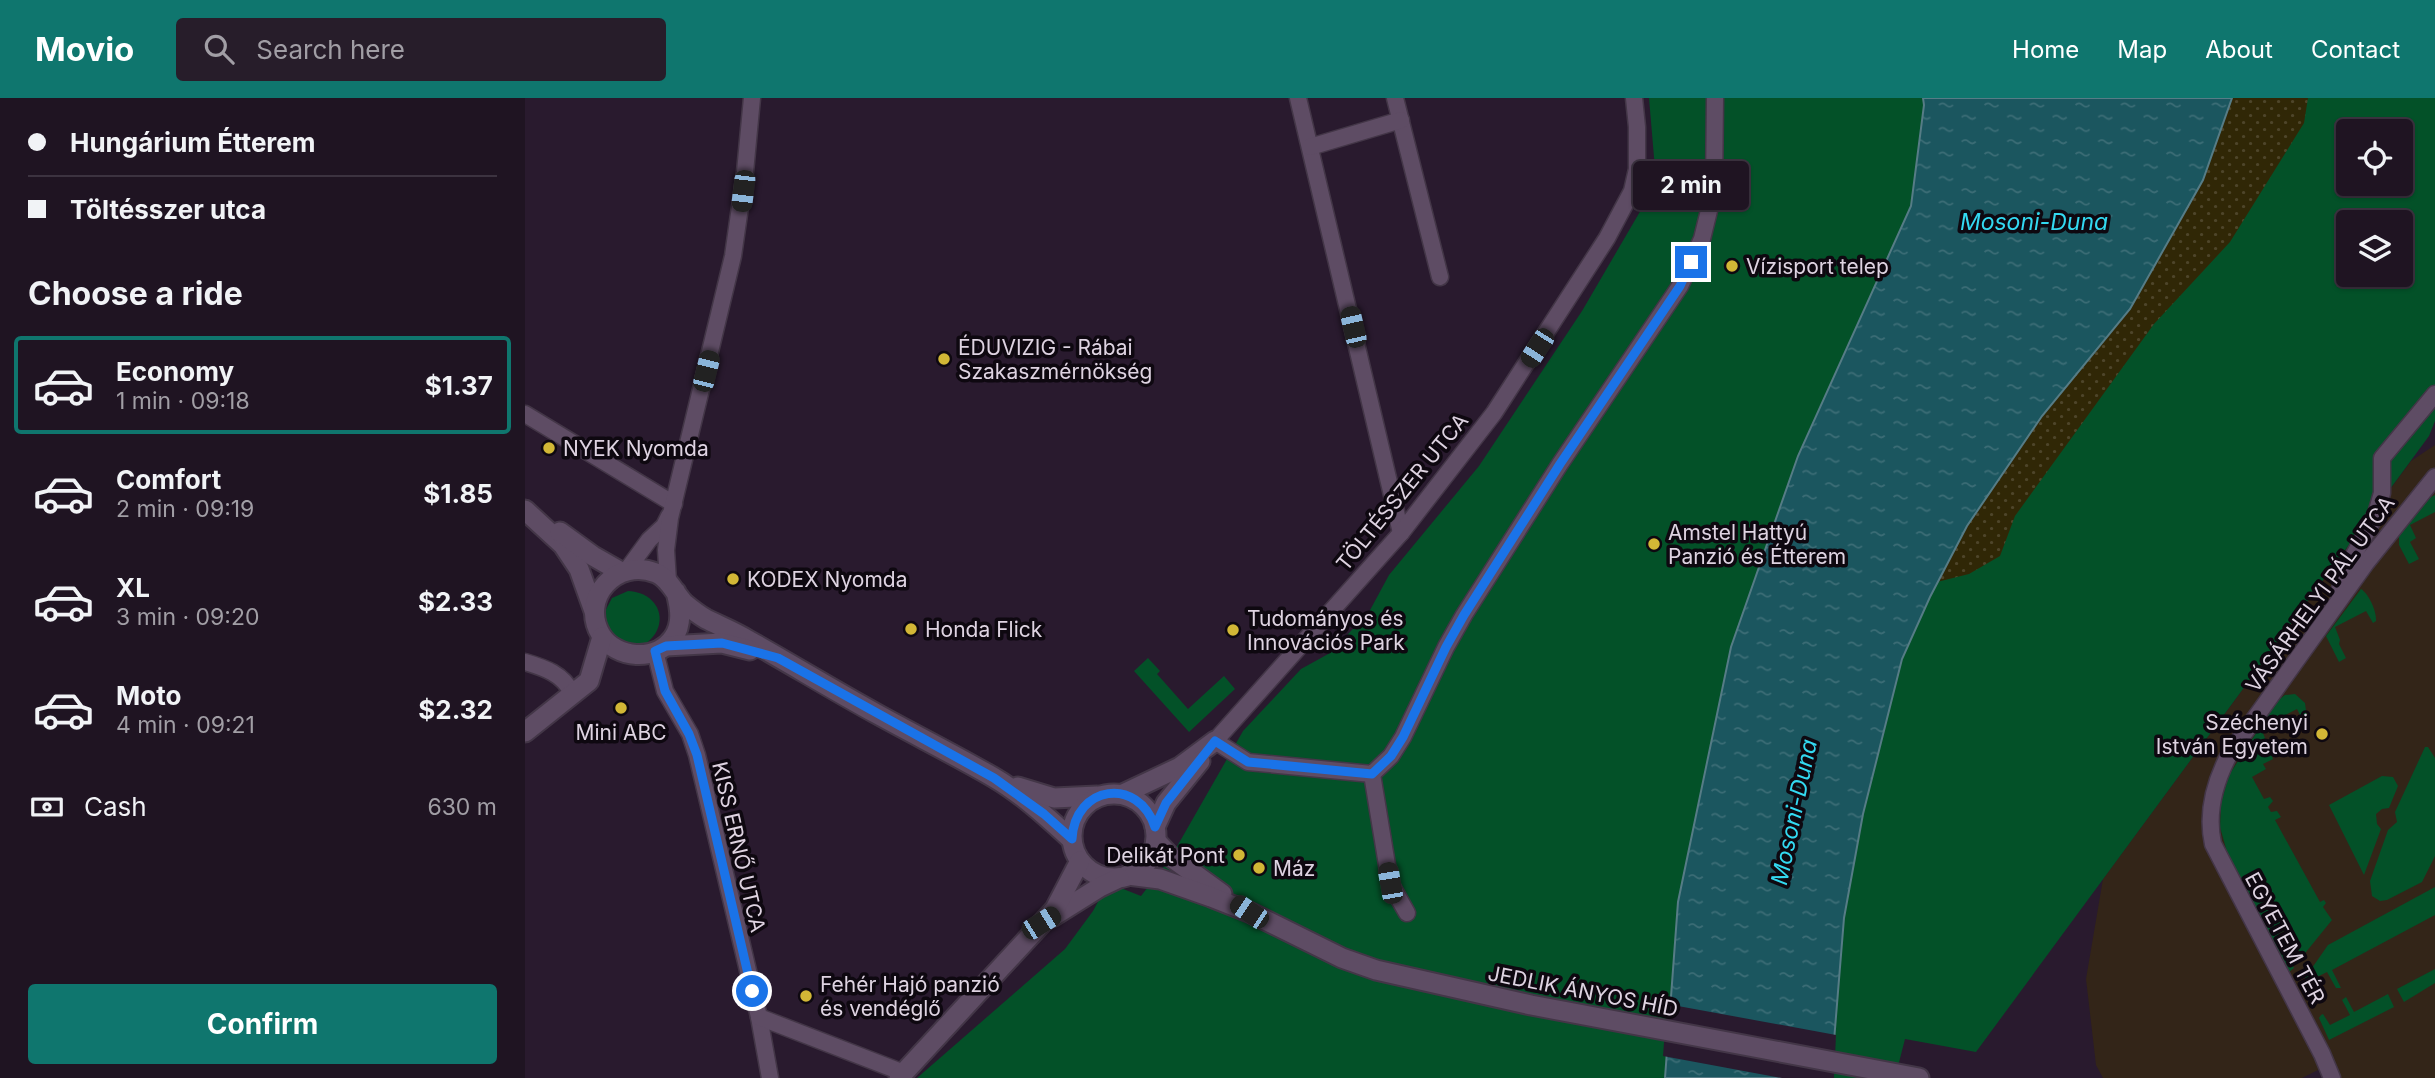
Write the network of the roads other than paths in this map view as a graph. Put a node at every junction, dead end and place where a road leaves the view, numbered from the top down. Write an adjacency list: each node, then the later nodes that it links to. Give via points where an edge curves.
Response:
1 (752, 98): 12 (street, via 733,256)
2 (1298, 98): 7 (street)
3 (1395, 98): 6 (street)
4 (1634, 98): 14 (street, TÖLTÉSSZER UTCA, via 1637,169 1632,191 1607,238 1494,413)
5 (1715, 98): 26 (street, via 1714,190 1702,239 1680,286 1464,615 1403,737)
6 (1401, 120): 7 (street); 8 (street)
7 (1310, 147): 14 (street)
8 (1440, 277)
9 (2435, 394): 17 (street, via 2382,458 2382,493 2376,514 2346,570)
10 (525, 414): 12 (street)
11 (2435, 477): 17 (street, VÁSÁRHELYI PÁL UTCA)
12 (674, 504): 15 (street, via 664,526); 16 (street, via 666,550)
13 (525, 509): 15 (street, via 593,556); 18 (street, via 563,545 583,578)
14 (1401, 533): 25 (street, TÖLTÉSSZER UTCA)
15 (624, 571): 16 (street, via 659,573); 18 (street, via 600,590)
16 (672, 587): 20 (street, via 681,612 674,637); 21 (street, via 705,619)
17 (2334, 608): 30 (street, VÁSÁRHELYI PÁL UTCA, via 2230,752 2217,780)
18 (595, 613): 19 (street)
19 (602, 637): 20 (street, via 617,652 642,655); 23 (street, via 591,676)
20 (660, 648): 21 (street, via 722,643); 38 (street, KISS ERNŐ UTCA, via 665,691 697,755)
21 (778, 658): 27 (street)
22 (525, 662): 23 (street, via 566,681)
23 (572, 694): 24 (street)
24 (525, 733)
25 (1215, 741): 26 (street, via 1248,762); 28 (street, via 1180,767); 31 (street, via 1166,803)
26 (1372, 774): 36 (street, via 1390,883)
27 (994, 778): 29 (street, via 1053,798); 32 (street)
28 (1123, 794): 29 (street); 31 (street, via 1144,806)
29 (1097, 796): 32 (street, via 1077,814)
30 (2210, 814): 42 (street, EGYETEM TÉR, via 2213,844)
31 (1156, 834): 34 (street, via 1147,862); 35 (street, JEDLIK ÁNYOS HÍD, via 1171,857)
32 (1072, 839): 33 (street)
33 (1080, 861): 34 (street, via 1098,875); 37 (street, via 1055,909)
34 (1124, 876): 35 (street, JEDLIK ÁNYOS HÍD, via 1177,884); 37 (street)
35 (1249, 912): 41 (street, JEDLIK ÁNYOS HÍD, via 1376,970 1531,1005)
36 (1407, 913)
37 (1041, 923): 39 (street)
38 (758, 1017): 39 (street); 40 (street, KISS ERNŐ UTCA)
39 (901, 1076)
40 (770, 1078)
41 (1919, 1078)
42 (2332, 1078)

